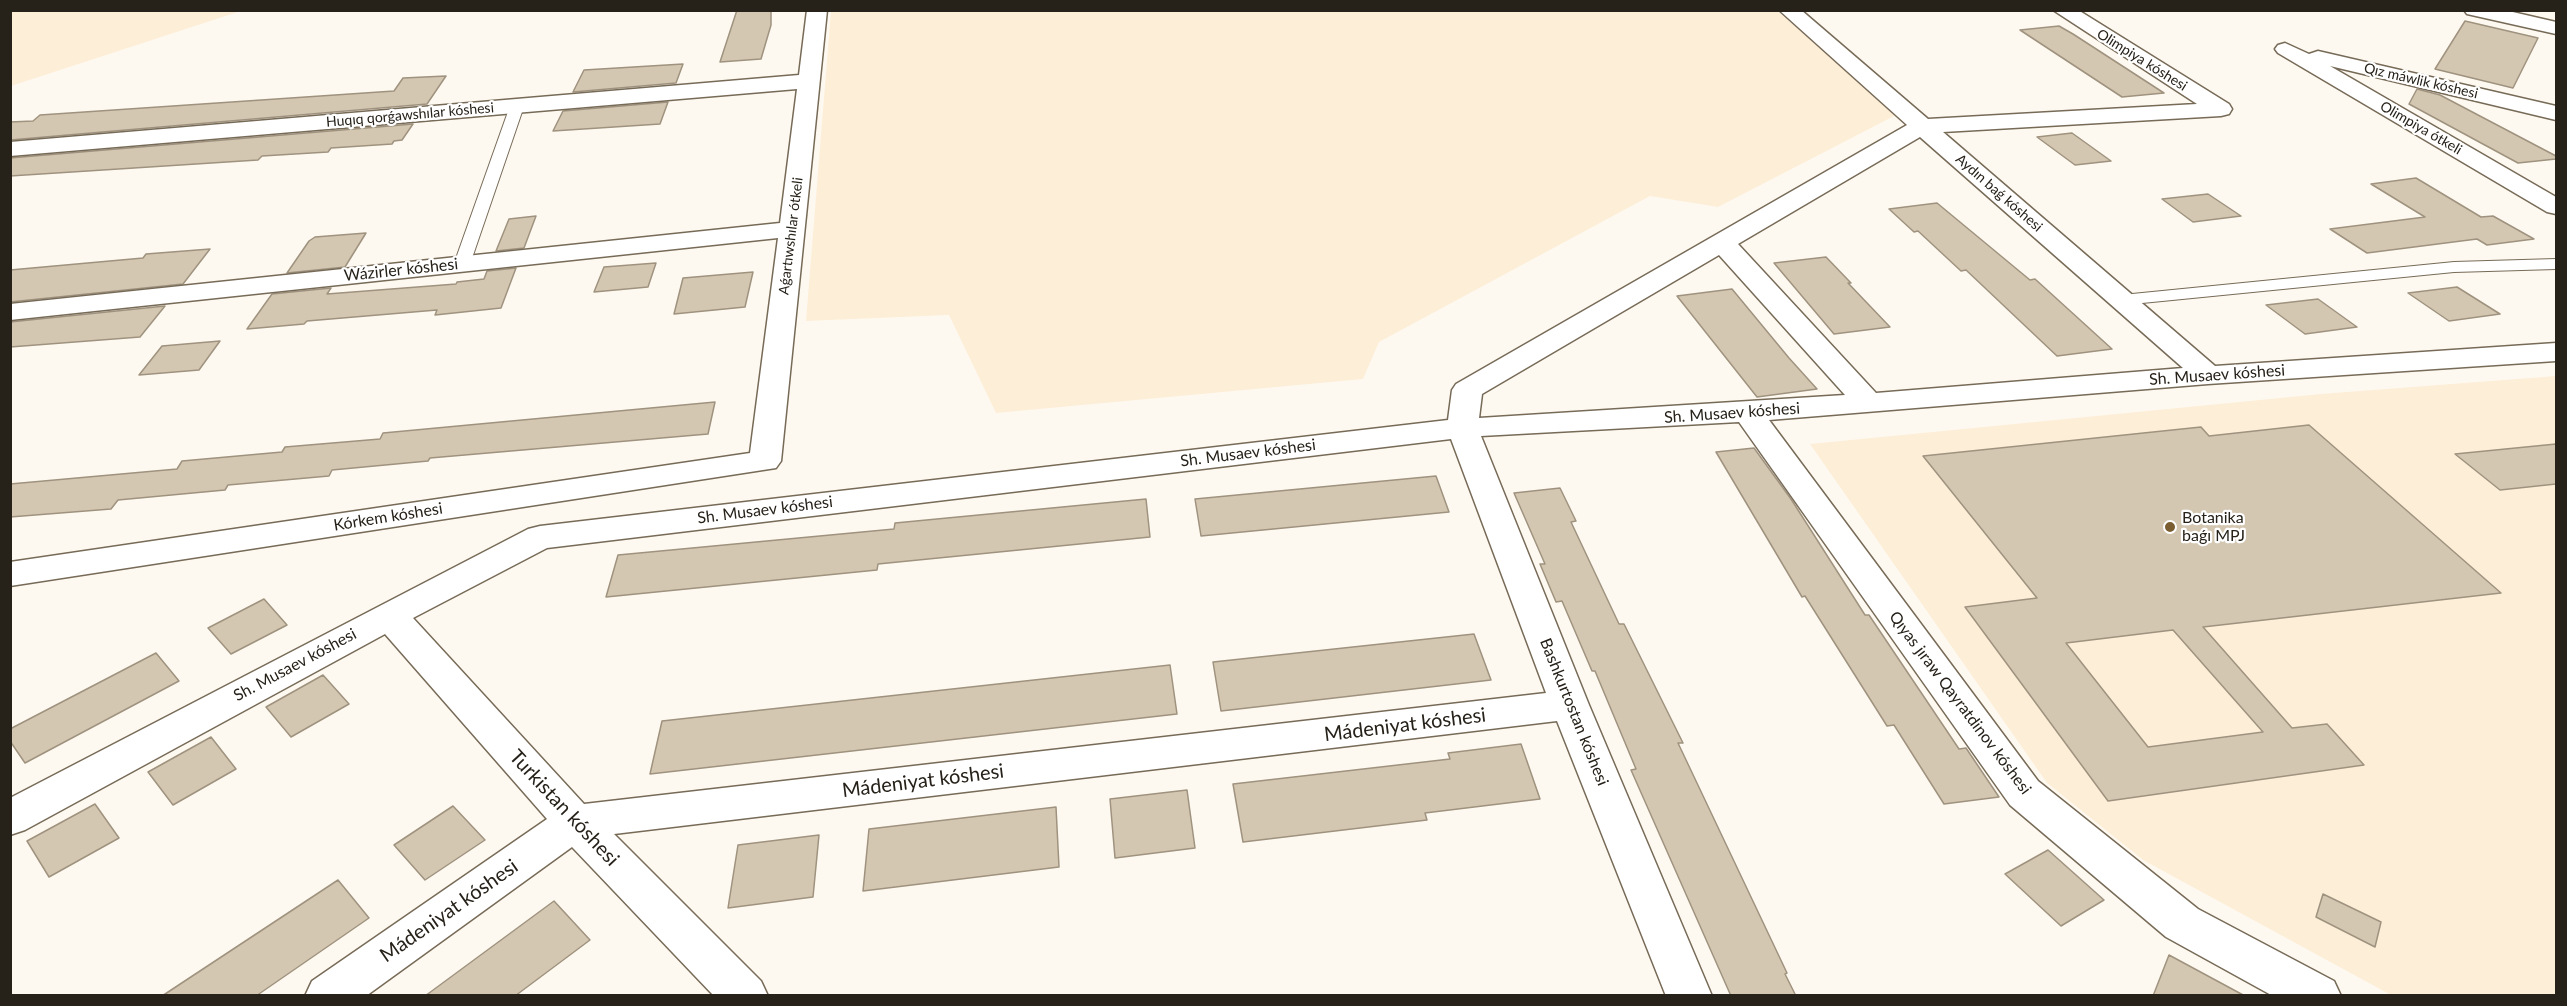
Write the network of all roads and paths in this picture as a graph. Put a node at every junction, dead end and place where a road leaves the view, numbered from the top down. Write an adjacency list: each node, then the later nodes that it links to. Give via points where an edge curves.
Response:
1 (817, 10): 7 (street, Aǵartıwshılar ótkeli)
2 (1789, 10): 10 (street, Aydın baǵ kóshesi)
3 (2063, 10): 10 (street, Olimpiya kóshesi, via 2221,110)
4 (2474, 10): 5 (street)
5 (2556, 28)
6 (2284, 48): 9 (street, Qız máwlik kóshesi); 12 (street, Olimpiya ótkeli)
7 (810, 81): 8 (street, Huqıq qorǵawshılar kóshesi); 13 (street, Aǵartıwshılar ótkeli)
8 (517, 106): 11 (street, Huqıq qorǵawshılar kóshesi); 15 (lane)
9 (2556, 113)
10 (1922, 126): 14 (street); 17 (street, Aydın baǵ kóshesi)
11 (10, 149)
12 (2556, 207)
13 (792, 229): 15 (street, Wázirler kóshesi); 24 (street, Aǵartıwshılar ótkeli)
14 (1722, 242): 21 (street); 23 (street, via 1467,390)
15 (462, 264): 18 (street, Wázirler kóshesi)
16 (2556, 264): 17 (lane, via 2454,267)
17 (2122, 300): 20 (street, Aydın baǵ kóshesi)
18 (10, 312)
19 (2556, 352): 20 (street, Sh. Musaev kóshesi)
20 (2208, 375): 21 (street, Sh. Musaev kóshesi)
21 (1869, 403): 22 (street, Sh. Musaev kóshesi)
22 (1748, 412): 23 (street, Sh. Musaev kóshesi); 33 (street, Qıyas jıraw Qayratdinov kóshesi, via 2024,793 2182,923)
23 (1462, 428): 26 (street, Sh. Musaev kóshesi, via 540,537); 27 (street, Bashkurtostan kóshesi)
24 (765, 461): 25 (street, Kórkem kóshesi)
25 (10, 574)
26 (389, 615): 28 (street, Sh. Musaev kóshesi); 29 (street, Turkistan kóshesi)
27 (1570, 705): 29 (street, Mádeniyat kóshesi); 32 (street, Bashkurtostan kóshesi)
28 (10, 818)
29 (575, 822): 30 (street, Mádeniyat kóshesi); 31 (street, Turkistan kóshesi)
30 (328, 996)
31 (745, 996)
32 (1689, 996)
33 (2318, 996)

